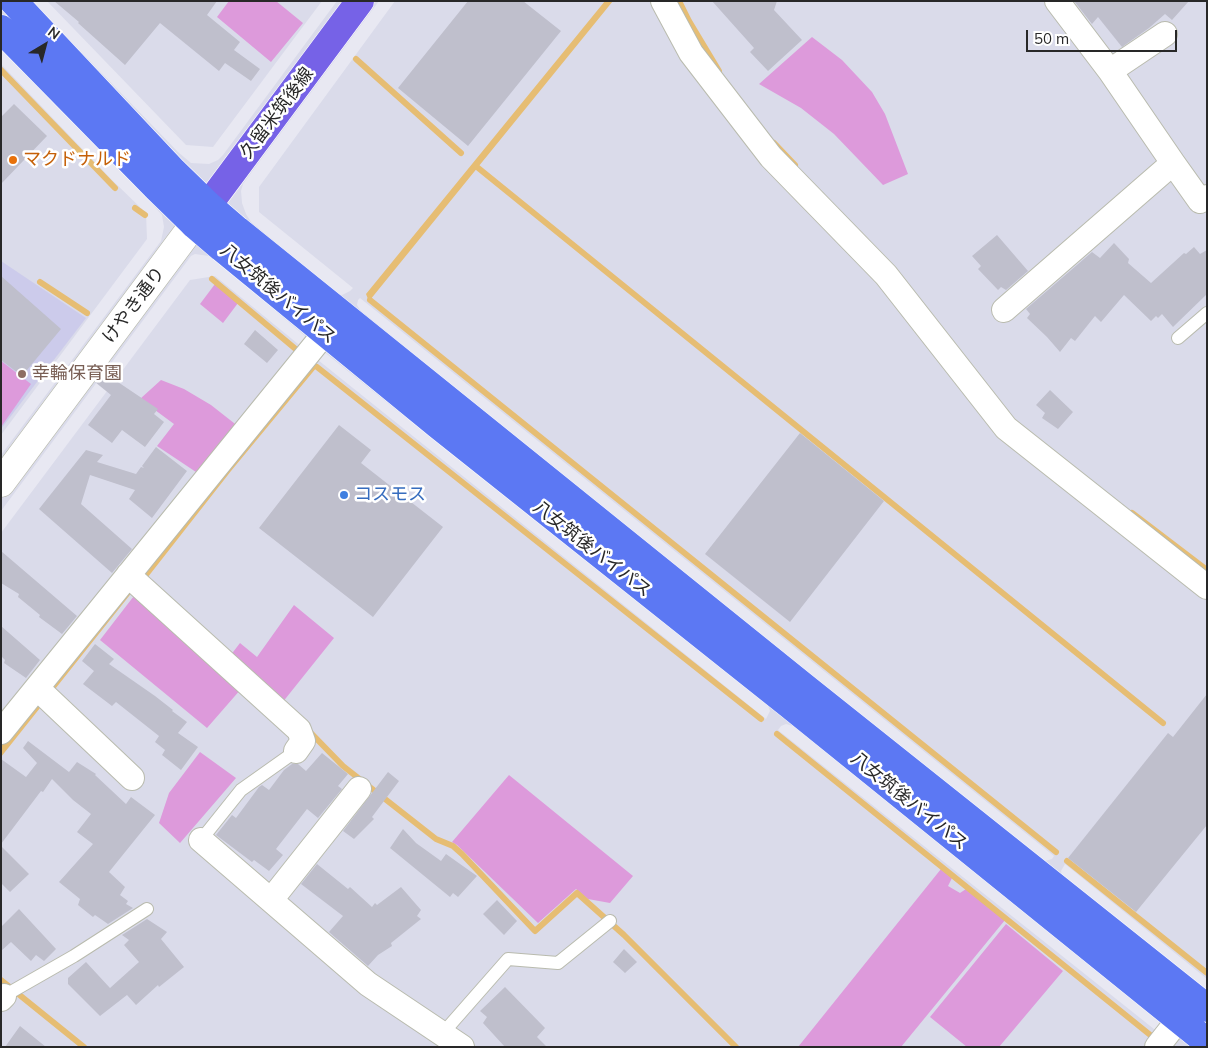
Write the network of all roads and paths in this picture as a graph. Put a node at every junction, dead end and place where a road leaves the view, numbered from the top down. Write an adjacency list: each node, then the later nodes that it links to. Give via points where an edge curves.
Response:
1 (13, 1): 10 (highway, 八女筑後バイパス, via 173,171)
2 (360, 1): 10 (main road, 久留米筑後線)
3 (663, 1): 17 (street, via 691,53 771,157 886,274 1006,428)
4 (1057, 1): 7 (street)
5 (1, 29): 10 (highway, 八女筑後バイパス, via 157,188)
6 (1165, 34): 7 (street)
7 (1110, 71): 8 (street)
8 (1173, 163): 9 (street); 11 (street)
9 (1205, 203)
10 (201, 214): 13 (highway, 八女筑後バイパス, via 237,230); 15 (street, けやき通り)
11 (1004, 310)
12 (1207, 313): 14 (lane)
13 (333, 323): 16 (street); 28 (highway, 八女筑後バイパス, via 812,693)
14 (1178, 338)
15 (1, 483)
16 (134, 580): 18 (street); 20 (street, via 299,730 303,741)
17 (1207, 587)
18 (42, 692): 19 (street); 21 (street)
19 (1, 732)
20 (296, 751): 23 (lane, via 241,790)
21 (132, 778)
22 (359, 790): 24 (street)
23 (201, 840): 24 (street)
24 (271, 900): 29 (street, via 368,984)
25 (147, 909): 27 (lane)
26 (610, 921): 29 (lane, via 558,963 508,958)
27 (3, 997)
28 (1193, 1009): 30 (highway, 八女筑後バイパス); 31 (street)
29 (452, 1040)
30 (1207, 1042)
31 (1158, 1047)

